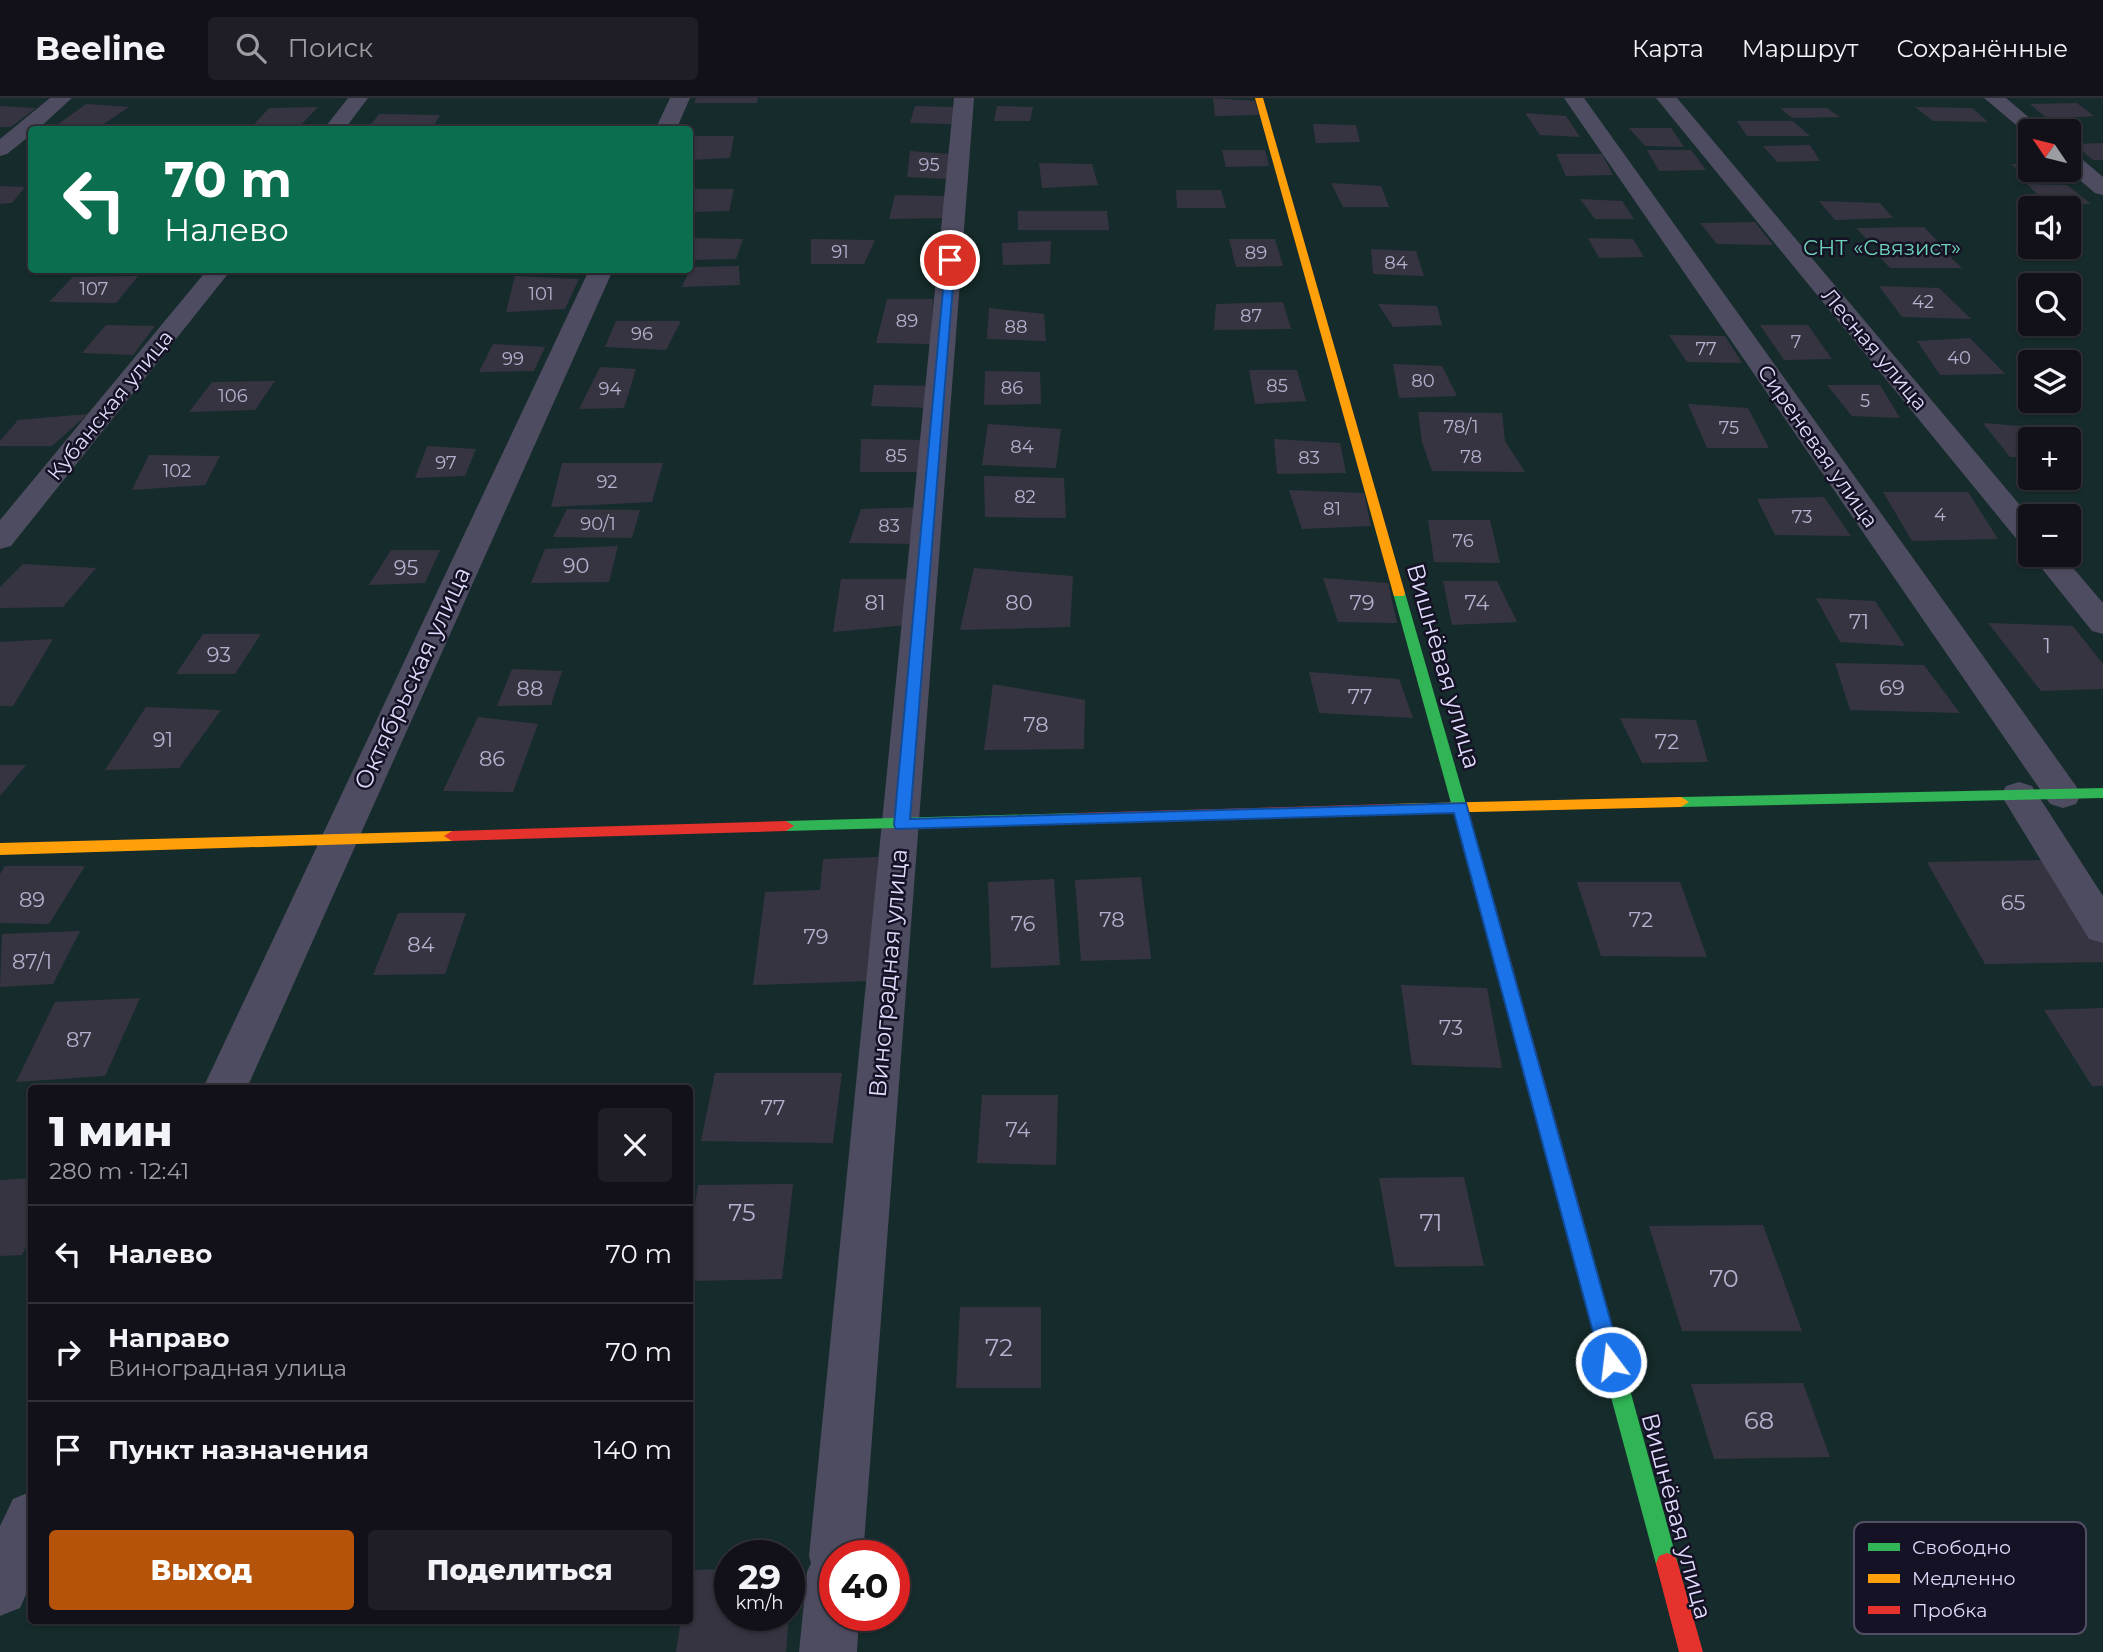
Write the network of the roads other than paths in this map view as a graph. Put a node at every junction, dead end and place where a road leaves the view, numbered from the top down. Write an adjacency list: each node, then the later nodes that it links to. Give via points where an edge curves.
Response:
1 (62, 98): 10 (street)
2 (358, 98): 11 (street)
3 (680, 98): 12 (street)
4 (964, 98): 27 (street, Виноградная улица)
5 (1259, 98): 26 (street, Вишнёвая улица)
6 (1574, 98): 25 (street, Сиреневая улица)
7 (1666, 98): 19 (street, Лесная улица)
8 (1994, 98): 9 (street)
9 (2020, 119)
10 (29, 126)
11 (336, 126)
12 (667, 126)
13 (28, 127): 14 (street)
14 (0, 150)
15 (2081, 170): 16 (street)
16 (2103, 188)
17 (217, 273): 20 (street, Кубанская улица)
18 (600, 273): 28 (street, Октябрьская улица)
19 (2018, 522)
20 (0, 540)
21 (2056, 567): 22 (street)
22 (2103, 624)
23 (2103, 793): 25 (street)
24 (2019, 795): 25 (street); 26 (street); 30 (street)
25 (2063, 795)
26 (1460, 807): 27 (street); 37 (street, Вишнёвая улица)
27 (902, 825): 28 (street); 33 (street, Виноградная улица)
28 (337, 840): 29 (street); 31 (street, Октябрьская улица)
29 (0, 849)
30 (2103, 928)
31 (226, 1085)
32 (28, 1527): 34 (street)
33 (837, 1540)
34 (0, 1588)
35 (830, 1631): 36 (street)
36 (828, 1652)
37 (1691, 1652)

